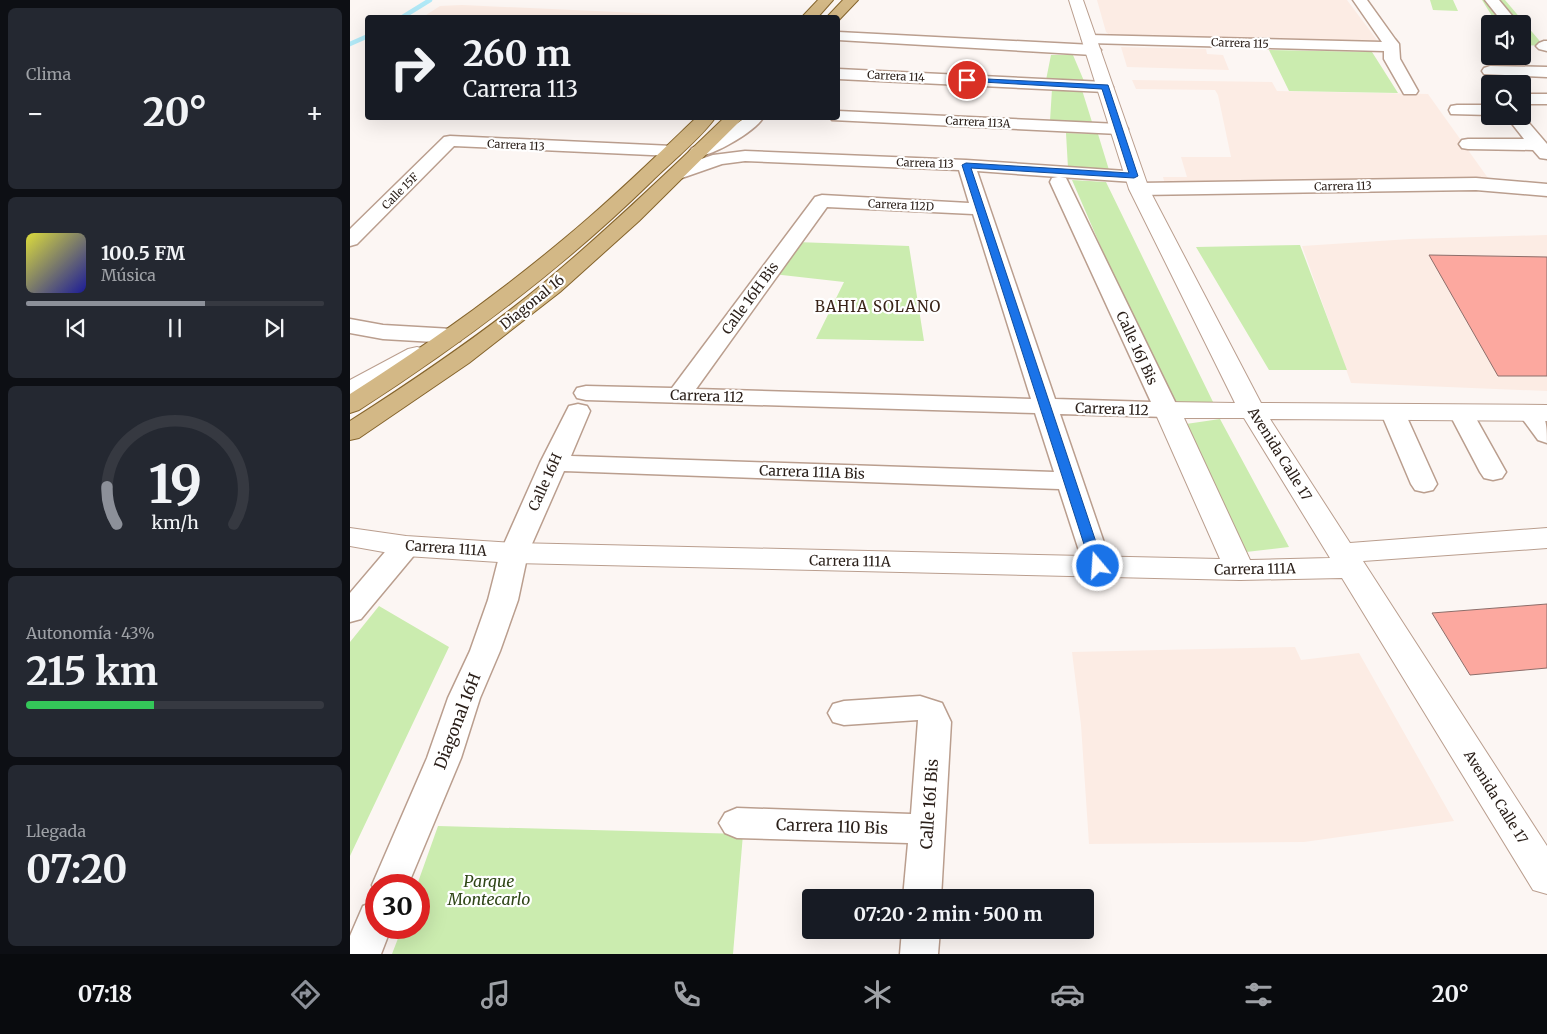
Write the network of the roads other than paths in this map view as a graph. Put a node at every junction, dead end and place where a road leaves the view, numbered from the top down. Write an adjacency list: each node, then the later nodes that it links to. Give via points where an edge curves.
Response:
1 (826, 0): 6 (main road)
2 (851, 0): 7 (main road)
3 (1076, 0): 10 (street, Avenida Calle 17)
4 (1360, 0): 11 (street, via 1388,39)
5 (1492, 0): 8 (street)
6 (811, 15)
7 (835, 15)
8 (1504, 15)
9 (843, 37): 10 (street, Carrera 115)
10 (1091, 44): 11 (street, Carrera 115); 15 (street, Avenida Calle 17)
11 (1390, 47): 16 (street, via 1392,59)
12 (1490, 70): 13 (street)
13 (1547, 72)
14 (840, 74): 15 (street, Carrera 114)
15 (1105, 87): 25 (street, Avenida Calle 17)
16 (1410, 91)
17 (1531, 99): 18 (street)
18 (1547, 99)
19 (1457, 110): 20 (street)
20 (1481, 110)
21 (840, 116): 25 (street, Carrera 113A)
22 (705, 120): 30 (main road, Diagonal 16)
23 (745, 120): 29 (street, via 731,145 732,150); 30 (main road, Diagonal 16, via 698,152)
24 (1522, 125): 28 (street)
25 (1119, 129): 33 (street, Avenida Calle 17)
26 (450, 141): 30 (street, Carrera 113); 37 (street, Calle 15F)
27 (1468, 144): 28 (street)
28 (1543, 150)
29 (745, 156): 30 (street, Carrera 113); 31 (street, Carrera 113)
30 (676, 162): 39 (main road, Diagonal 16, via 630,193 569,246); 50 (main road, Diagonal 16, via 614,234 525,309 432,378)
31 (966, 165): 33 (street, Carrera 113); 36 (street)
32 (1059, 182): 45 (street, Calle 16J Bis)
33 (1136, 183): 34 (street, Carrera 113, via 1476,184); 46 (street, Avenida Calle 17)
34 (1547, 190)
35 (822, 201): 36 (street, Carrera 112D); 41 (street, Calle 16H Bis)
36 (980, 209): 44 (street)
37 (350, 240)
38 (350, 326): 39 (street, via 383,332)
39 (452, 336): 40 (street, Diagonal 16); 43 (main road, Diagonal 16)
40 (350, 390)
41 (679, 396): 42 (street, Carrera 112); 44 (street, Carrera 112)
42 (582, 402): 52 (street, Calle 16H)
43 (350, 405)
44 (1045, 407): 45 (street, Carrera 112); 54 (street)
45 (1167, 410): 46 (street, Carrera 112); 62 (street, Calle 16J Bis)
46 (1253, 412): 47 (street, Carrera 112); 60 (street, Avenida Calle 17)
47 (1393, 412): 48 (street, Carrera 112); 55 (street)
48 (1461, 413): 49 (street, Carrera 112); 53 (street)
49 (1539, 413): 51 (street)
50 (350, 432)
51 (1547, 435)
52 (553, 463): 54 (street, Carrera 111A Bis); 59 (street, Calle 16H)
53 (1493, 472)
54 (1070, 481): 61 (street)
55 (1424, 484)
56 (350, 537): 58 (street, Carrera 111A)
57 (1547, 538): 60 (street, Carrera 111A)
58 (406, 546): 59 (street, Carrera 111A); 63 (street)
59 (514, 554): 61 (street, Carrera 111A); 67 (street, Diagonal 16H, via 503,600 485,651)
60 (1347, 560): 62 (street, Carrera 111A); 68 (street, Avenida Calle 17)
61 (1098, 566): 62 (street, Carrera 111A)
62 (1240, 570)
63 (350, 612)
64 (844, 713): 66 (street, Calle 16I Bis, via 920,708 931,712 935,722)
65 (737, 823): 66 (street, Carrera 110 Bis)
66 (926, 829): 69 (street, Calle 16I Bis)
67 (395, 874)
68 (1547, 878)
69 (923, 889)
70 (368, 939): 72 (street)
71 (920, 939): 73 (street)
72 (362, 954)
73 (919, 954)

